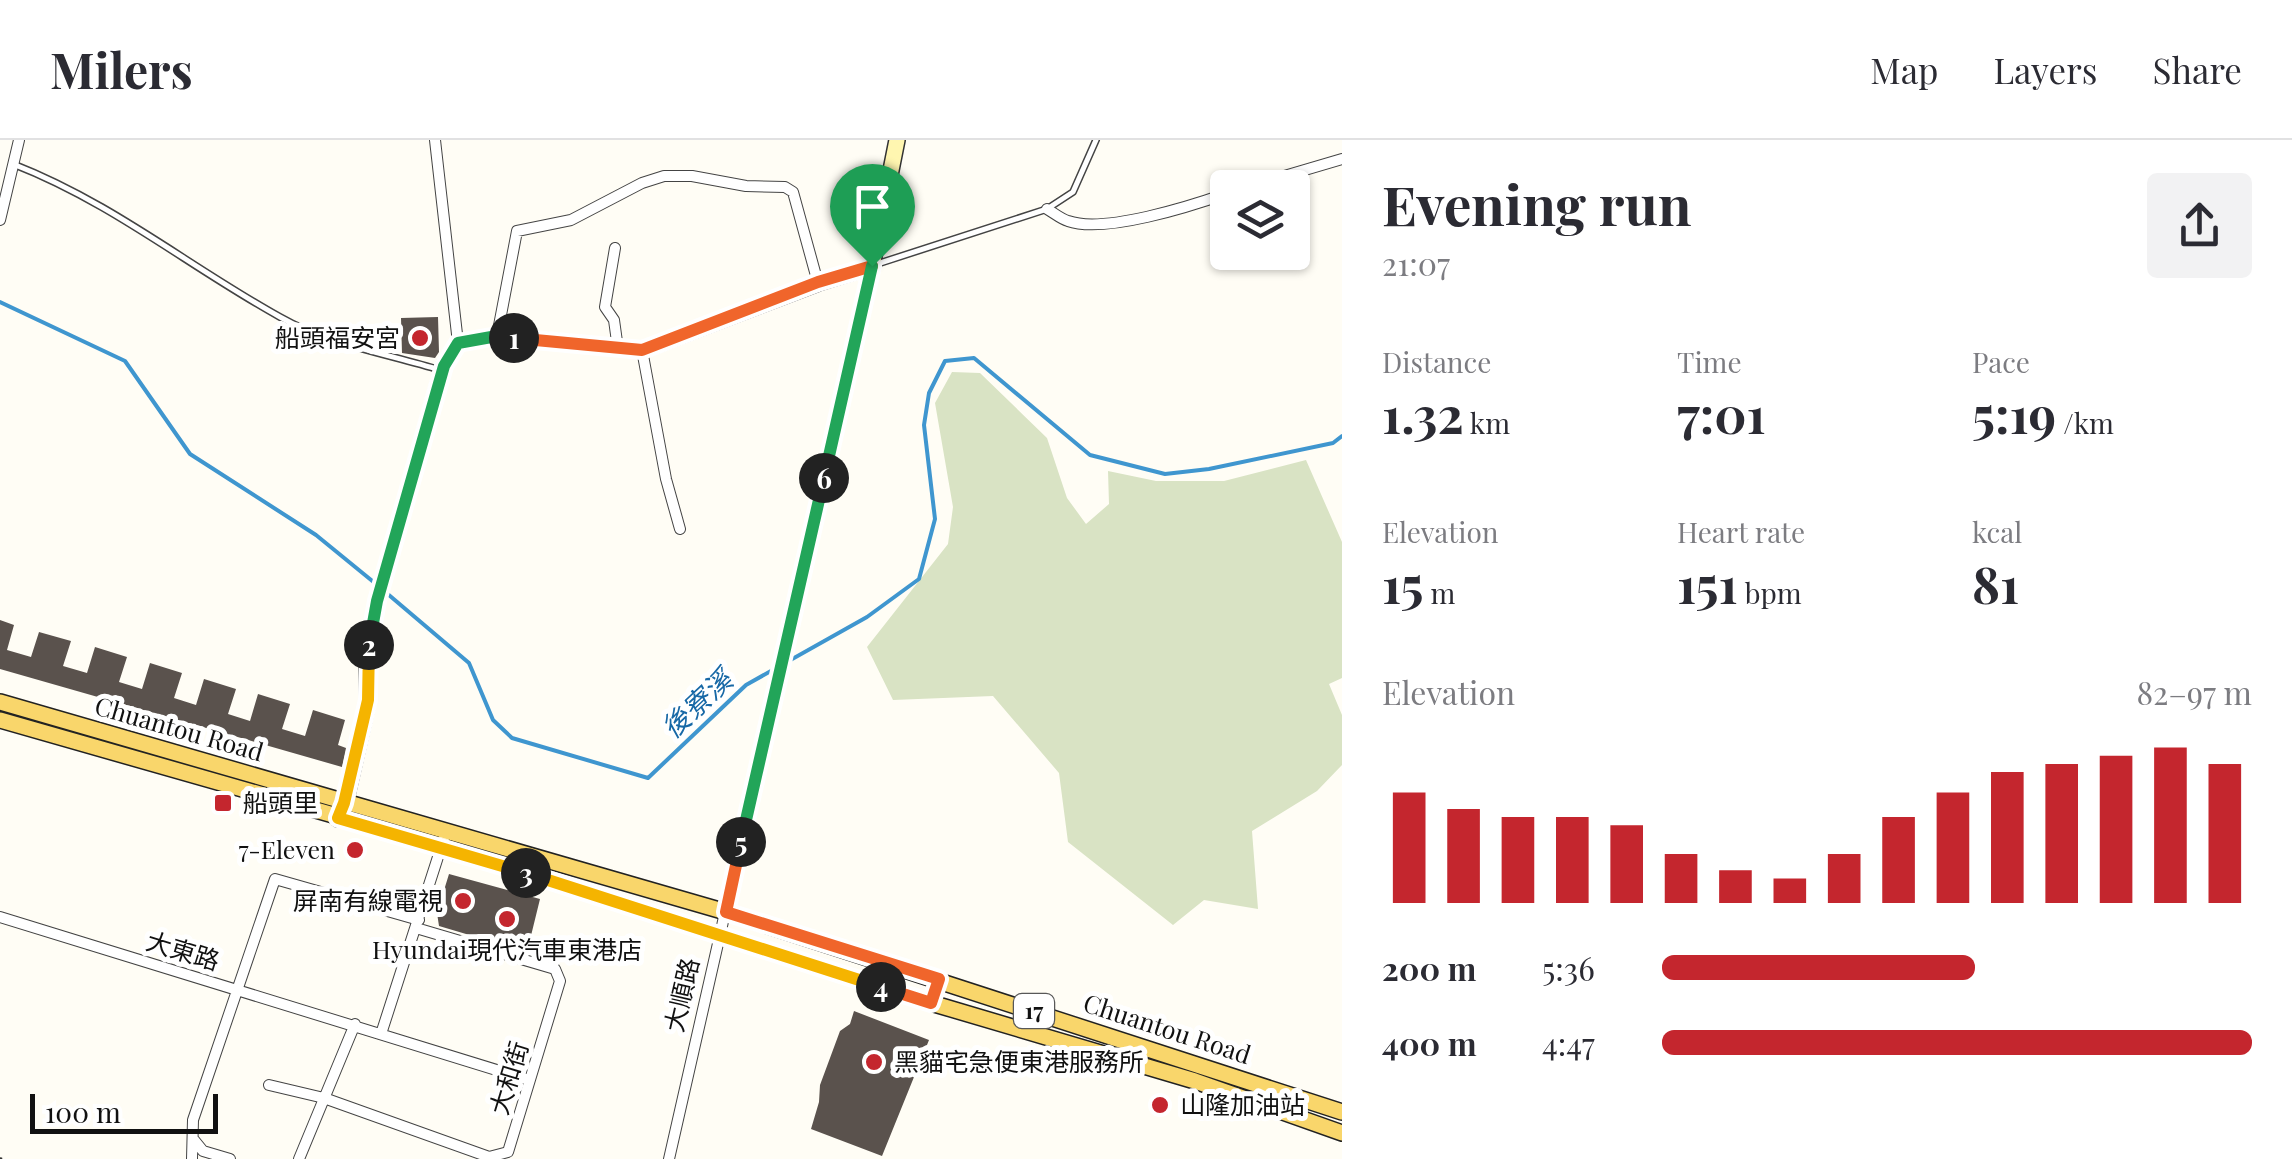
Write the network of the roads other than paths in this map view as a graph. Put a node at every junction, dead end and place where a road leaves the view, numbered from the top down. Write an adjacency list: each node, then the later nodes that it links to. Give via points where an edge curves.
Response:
1 (19, 140): 6 (street)
2 (435, 140): 15 (street)
3 (897, 140): 12 (street, 大順路)
4 (1096, 140): 9 (lane, via 1073,192)
5 (1342, 159): 7 (street)
6 (14, 164): 10 (street); 18 (lane, via 101,204 302,328)
7 (1305, 170)
8 (1210, 199): 9 (street, via 1109,222 1069,222)
9 (1047, 209): 12 (lane)
10 (0, 220)
11 (615, 248): 16 (street, via 604,307 614,320)
12 (872, 266): 13 (street); 24 (street, 大順路)
13 (818, 282): 14 (street, via 793,192 664,176 571,220 517,231); 17 (street)
14 (497, 336): 15 (street); 16 (street)
15 (458, 343): 18 (street)
16 (618, 348): 17 (street)
17 (642, 350): 19 (street)
18 (442, 371): 22 (street, via 377,601 368,700)
19 (680, 528)
20 (0, 702): 22 (main road, Chuantou Road / 17)
21 (0, 720): 22 (main road, Chuantou Road / 17)
22 (341, 811): 23 (main road, Chuantou Road / 17)
23 (444, 839): 24 (main road, Chuantou Road / 17); 26 (street); 27 (main road, Chuantou Road / 17)
24 (726, 912): 27 (street, 大順路); 28 (main road, Chuantou Road / 17)
25 (0, 917): 29 (street, 大東路)
26 (418, 924): 29 (street, 大和街, via 275,879); 32 (street); 34 (street, 大和街, via 554,970 560,981)
27 (722, 936): 30 (main road, Chuantou Road / 17); 43 (street, 大順路)
28 (939, 979): 30 (main road); 33 (main road, Chuantou Road / 17)
29 (238, 988): 31 (street, 大東路); 39 (street, via 193,1120)
30 (931, 1003): 33 (main road, Chuantou Road / 17)
31 (355, 1024): 32 (street, 大東路); 36 (street)
32 (381, 1034): 34 (street, 大東路)
33 (1196, 1073): 37 (main road, Chuantou Road / 17); 38 (main road, Chuantou Road / 17)
34 (530, 1080): 36 (street, 大和街, via 508,1152 490,1157)
35 (268, 1085): 36 (street)
36 (324, 1098): 42 (street)
37 (1342, 1112)
38 (1342, 1133)
39 (194, 1140): 40 (street); 41 (street, via 203,1151)
40 (192, 1159)
41 (230, 1159)
42 (299, 1159)
43 (669, 1159)

